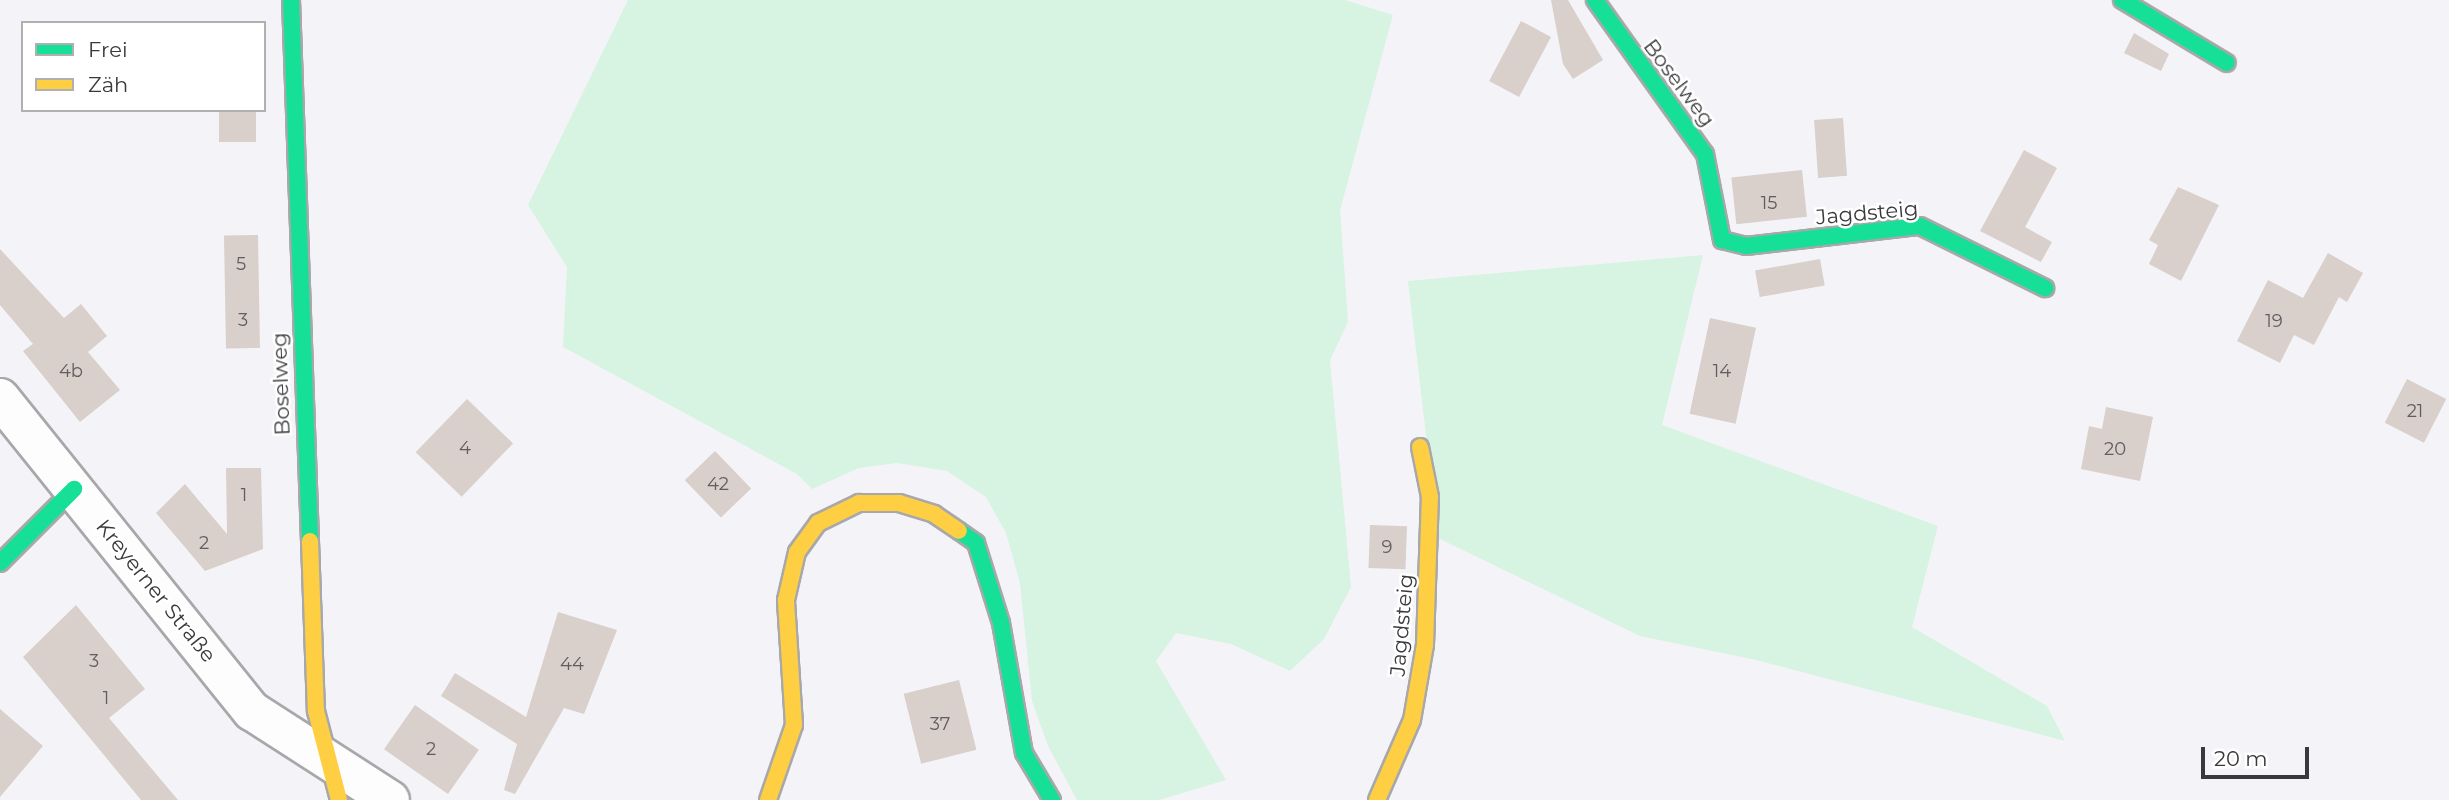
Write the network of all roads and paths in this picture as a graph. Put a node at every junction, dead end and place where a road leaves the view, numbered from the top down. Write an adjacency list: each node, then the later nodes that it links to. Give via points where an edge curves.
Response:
1 (291, 0): 11 (street, Boselweg, via 316,711)
2 (1595, 0): 5 (street, Boselweg, via 1705,154)
3 (2122, 0): 4 (street)
4 (2227, 63)
5 (1722, 240): 6 (street, Jagdsteig, via 1746,246 1920,226)
6 (2045, 288)
7 (0, 398): 9 (street, Kreyerner Straße)
8 (1420, 447): 15 (street, Jagdsteig, via 1430,498 1425,645 1412,720)
9 (74, 489): 10 (street); 11 (street, Kreyerner Straße, via 252,711)
10 (0, 563)
11 (335, 782): 12 (street, Kreyerner Straße)
12 (390, 800)
13 (768, 800): 14 (street, via 794,725 786,600 797,552 818,523 859,503 886,503 934,514 975,543 1001,623 1024,753)
14 (1052, 800)
15 (1377, 800)

